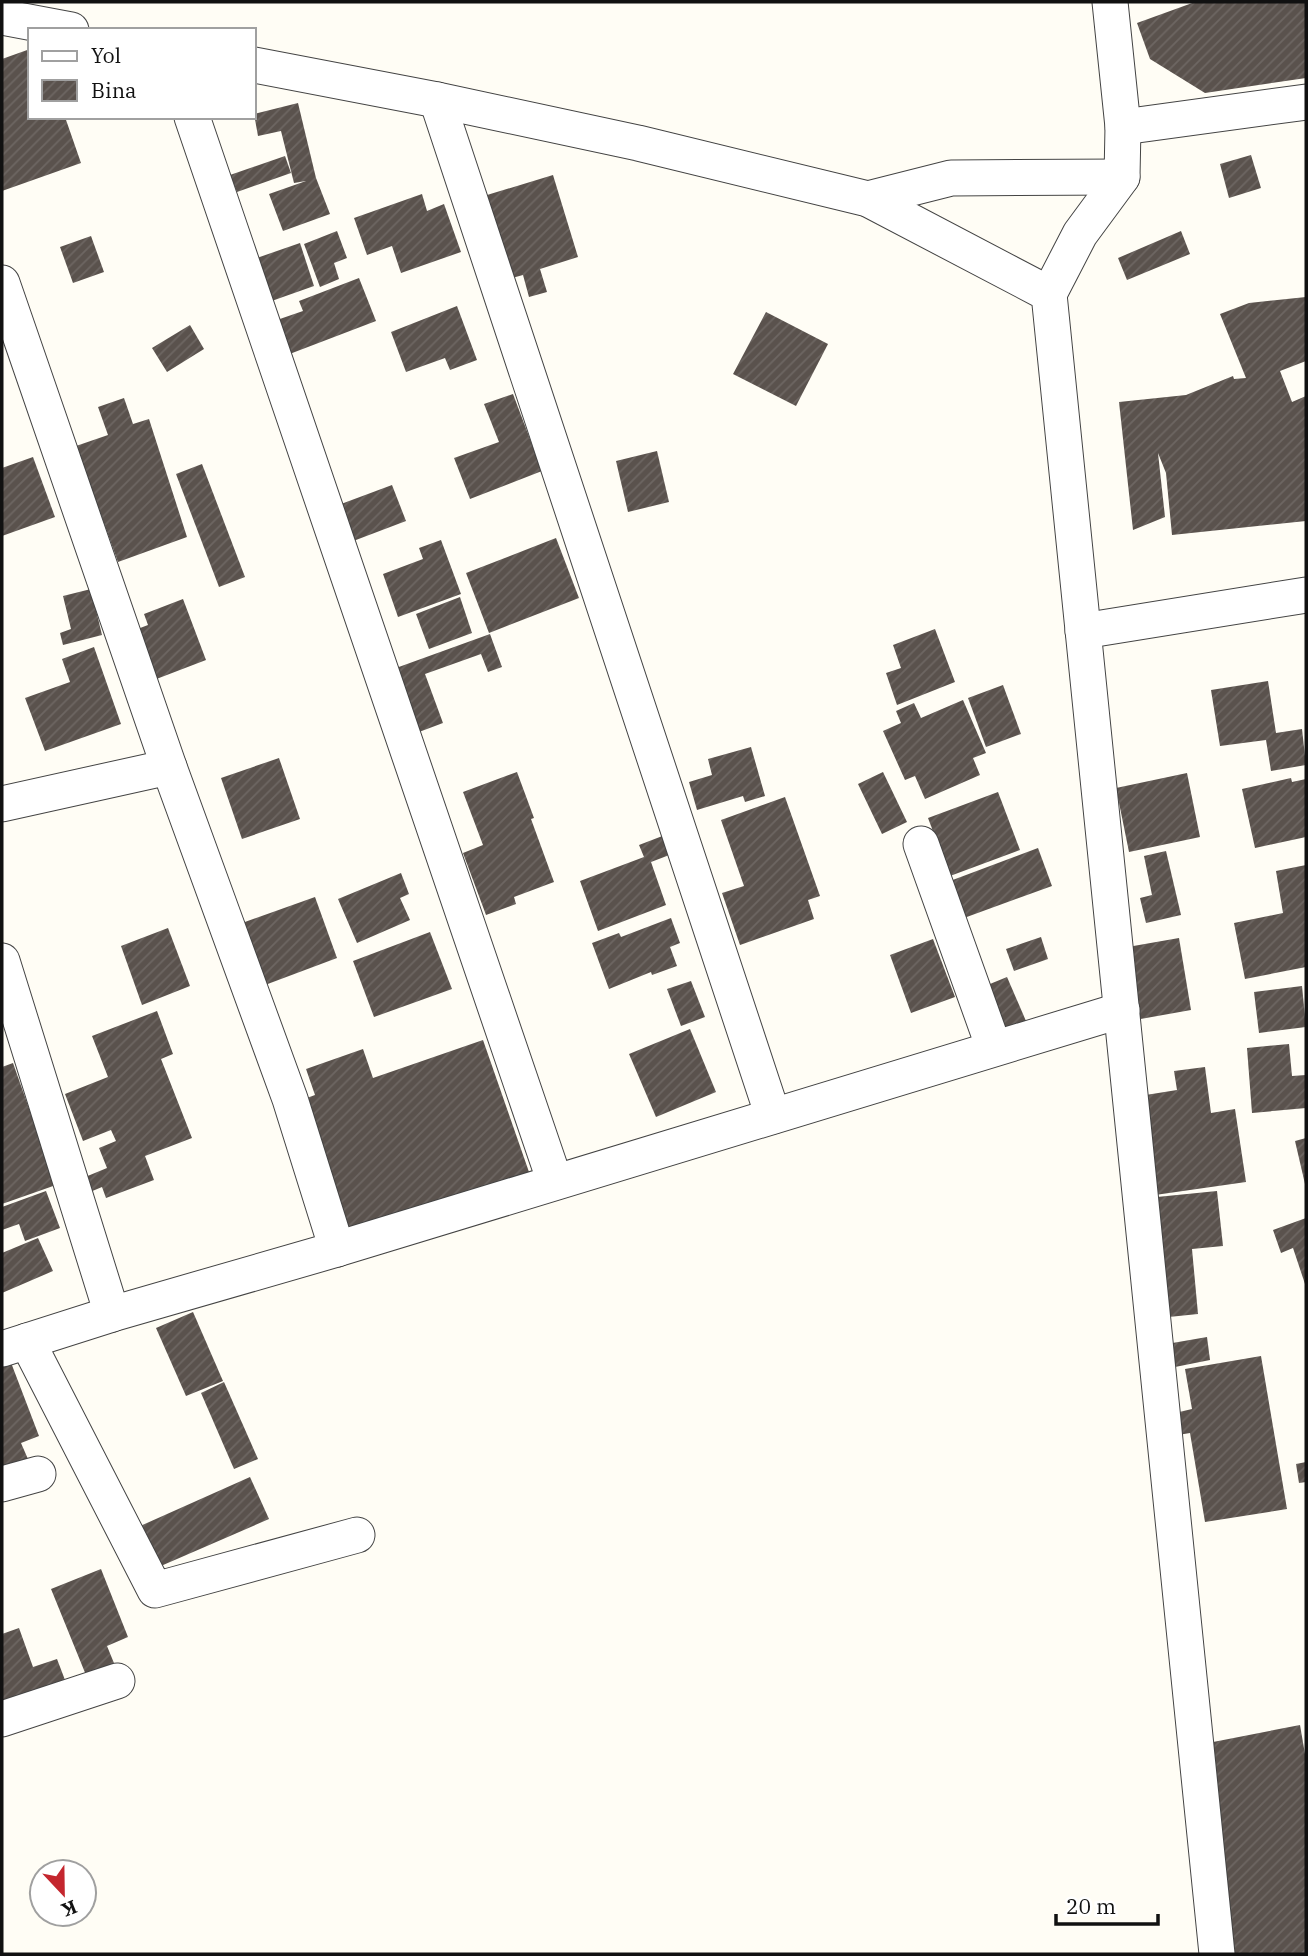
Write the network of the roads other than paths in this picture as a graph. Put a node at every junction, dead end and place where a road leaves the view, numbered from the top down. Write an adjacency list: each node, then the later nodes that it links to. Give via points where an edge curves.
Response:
1 (1110, 2): 8 (street)
2 (2, 17): 3 (street)
3 (60, 28)
4 (256, 65): 5 (street)
5 (437, 100): 10 (street); 21 (street)
6 (1306, 102): 8 (street)
7 (193, 119): 22 (street)
8 (1123, 127): 9 (street)
9 (1122, 177): 10 (street, via 951,178); 12 (street, via 1080,234)
10 (868, 199): 12 (street)
11 (2, 283): 15 (street)
12 (1049, 294): 14 (street)
13 (1306, 595): 14 (street)
14 (1083, 631): 19 (street)
15 (169, 767): 16 (street); 23 (street, via 290,1099)
16 (2, 804)
17 (921, 844): 20 (street)
18 (2, 961): 24 (street)
19 (1122, 1010): 20 (street); 31 (street)
20 (994, 1048): 21 (street)
21 (772, 1116): 22 (street)
22 (555, 1182): 23 (street)
23 (338, 1249): 24 (street)
24 (112, 1314): 25 (street)
25 (14, 1345): 28 (street, via 155,1590)
26 (38, 1474): 27 (street)
27 (2, 1484)
28 (357, 1535)
29 (117, 1681): 30 (street)
30 (2, 1719)
31 (1217, 1954)

